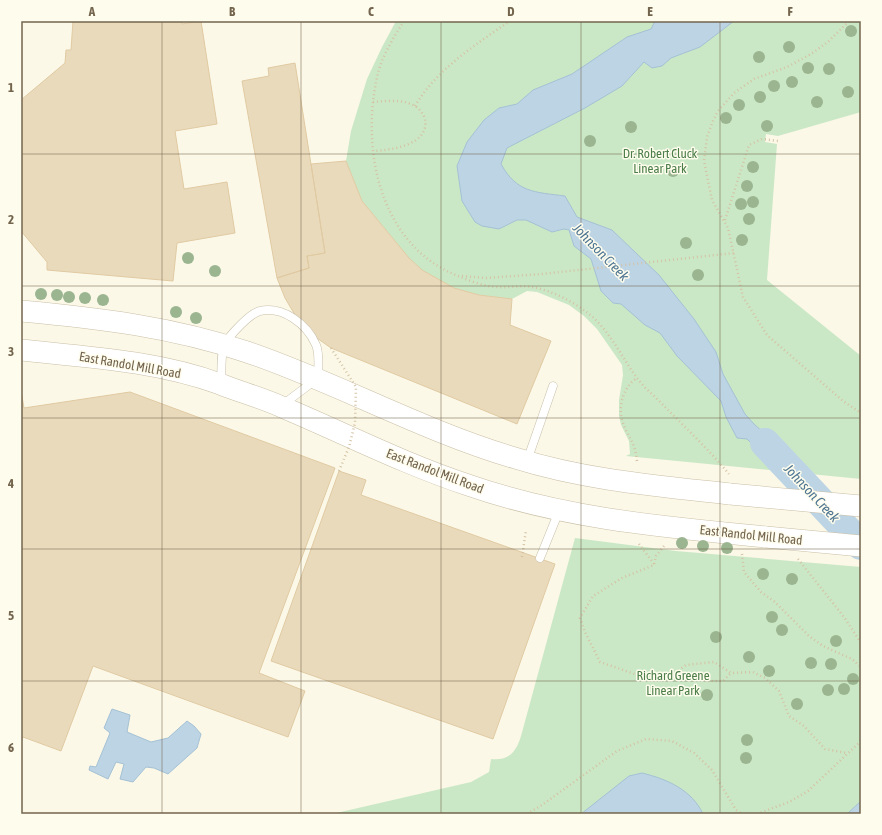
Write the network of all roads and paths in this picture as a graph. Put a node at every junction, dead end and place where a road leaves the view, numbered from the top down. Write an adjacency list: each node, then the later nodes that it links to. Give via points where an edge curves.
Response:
1 (404, 21): 4 (path, via 393,37 378,72)
2 (510, 21): 5 (path, via 448,67)
3 (848, 22): 8 (path, via 811,54 787,67 744,84 718,111 707,137 704,161 712,200)
4 (374, 102): 5 (path, via 401,102); 7 (path)
5 (415, 106): 7 (path, via 424,118 425,126 421,134 406,145)
6 (778, 141): 8 (path, via 762,139 749,145)
7 (374, 151): 10 (path, via 375,170 382,195 402,234 415,250)
8 (724, 221): 9 (path)
9 (734, 253): 10 (path, via 542,274 486,278); 20 (path, via 743,297 767,335 843,401)
10 (457, 276): 16 (path, via 496,287 533,287 579,307 612,339)
11 (21, 311): 12 (main road, via 142,325)
12 (224, 345): 15 (main road); 15 (lane, via 246,320 259,311 275,311 290,316 308,333 316,345); 17 (lane)
13 (331, 348): 23 (path, bridge, via 356,387 355,423)
14 (21, 350): 17 (main road, East Randol Mill Road, via 135,364)
15 (318, 378): 19 (lane); 22 (main road, via 467,443)
16 (637, 378): 21 (path, via 627,386 621,412 635,446); 24 (path, via 716,458)
17 (221, 385): 19 (main road, East Randol Mill Road)
18 (553, 386): 22 (lane)
19 (281, 406): 26 (main road, East Randol Mill Road, via 468,485)
20 (861, 413)
21 (637, 461)
22 (527, 462): 24 (main road, via 609,480)
23 (339, 471)
24 (730, 485): 25 (main road, bridge)
25 (861, 506)
26 (558, 511): 30 (main road, East Randol Mill Road, bridge, via 620,522); 34 (lane)
27 (526, 530): 33 (path)
28 (639, 544): 35 (path)
29 (664, 546): 35 (path, via 656,556)
30 (861, 546)
31 (742, 554): 37 (path, via 744,572 760,592 775,602 809,636 823,646 852,658)
32 (795, 556): 36 (path, via 844,617)
33 (522, 557)
34 (540, 558)
35 (654, 564): 38 (path, via 622,578 593,596 580,618 584,632 600,662 652,680)
36 (861, 643)
37 (861, 667)
38 (676, 672): 39 (path, via 708,681 723,681); 39 (path, via 686,665 714,662)
39 (731, 673): 41 (path, via 753,672 765,678 779,691 789,716 804,726 825,749)
40 (861, 741): 41 (path)
41 (848, 753): 44 (path, via 808,791 789,802)
42 (527, 814): 43 (path, via 617,751 646,738 672,741 694,753 712,770 736,810)
43 (742, 814)
44 (758, 814)

